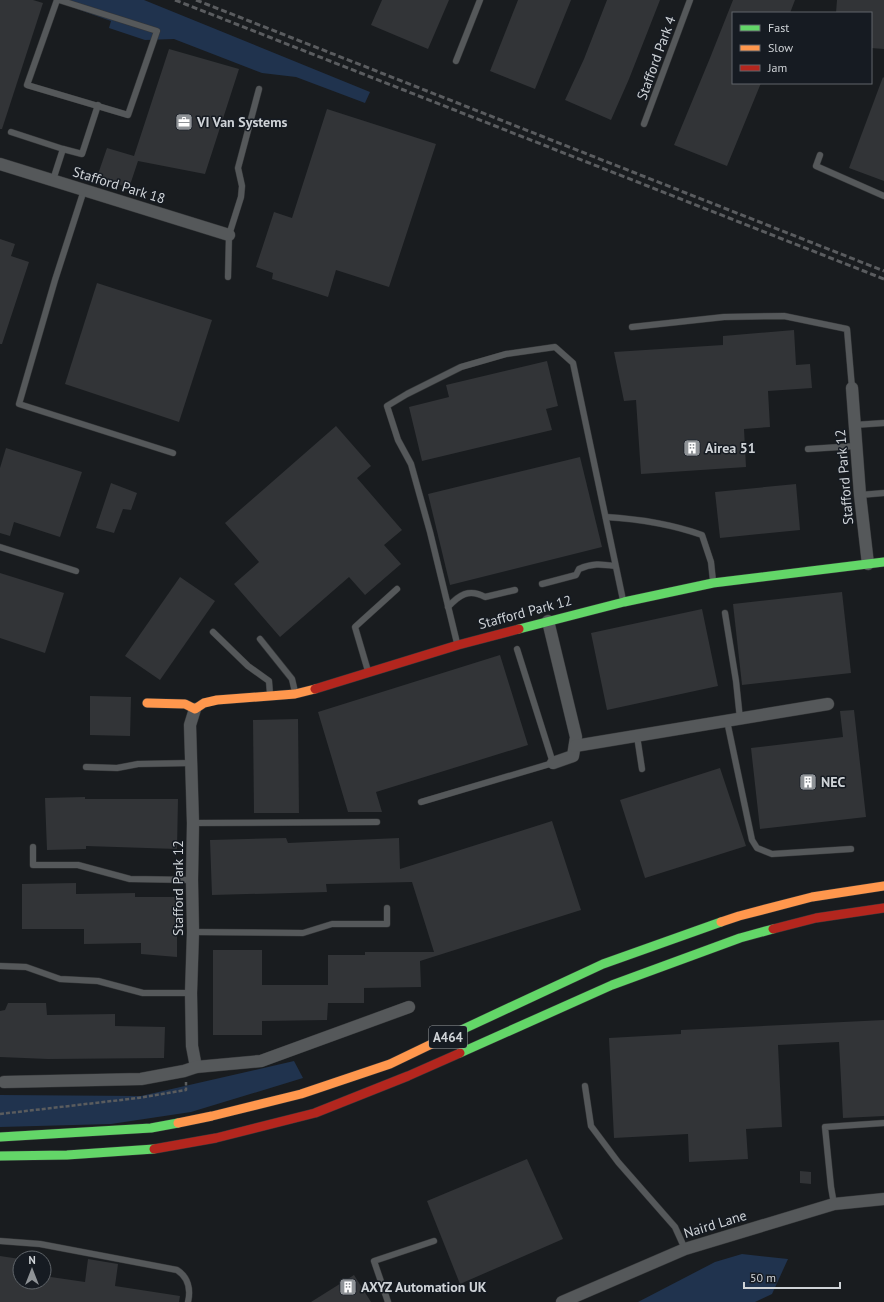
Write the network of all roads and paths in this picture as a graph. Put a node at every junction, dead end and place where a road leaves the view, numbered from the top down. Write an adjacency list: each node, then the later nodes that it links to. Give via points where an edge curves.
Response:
1 (58, 0): 6 (lane, via 27,85); 6 (lane, via 156,31 128,115)
2 (480, 0): 4 (lane)
3 (690, 0): 7 (lane, Stafford Park 4)
4 (456, 61)
5 (259, 89): 15 (lane, via 238,168 242,186 241,196)
6 (98, 105): 9 (lane, via 82,154)
7 (644, 124)
8 (11, 132): 9 (lane)
9 (63, 149): 12 (lane)
10 (820, 155): 14 (lane, via 816,166)
11 (0, 164): 12 (street, Stafford Park 18)
12 (53, 180): 13 (street, Stafford Park 18)
13 (84, 190): 15 (street, Stafford Park 18); 23 (lane, via 19,404)
14 (884, 196)
15 (229, 235): 16 (lane)
16 (228, 277)
17 (632, 327): 18 (lane, via 724,317 784,316 847,329)
18 (852, 388): 20 (street, Stafford Park 12)
19 (884, 423): 20 (lane)
20 (854, 425): 21 (street, Stafford Park 12)
21 (856, 446): 22 (lane); 25 (street, Stafford Park 12)
22 (808, 449)
23 (173, 453)
24 (884, 493): 25 (lane)
25 (860, 495): 29 (street, Stafford Park 12)
26 (606, 517): 30 (lane); 32 (lane, via 683,528 702,535 711,562); 37 (lane, via 573,363 556,347 506,354 461,368 407,394 387,406 398,440 411,464)
27 (0, 547): 31 (lane)
28 (884, 562): 29 (main road, Stafford Park 12)
29 (868, 564): 32 (main road, Stafford Park 12)
30 (615, 566): 33 (lane, via 588,565 579,569 576,575); 36 (lane)
31 (76, 571)
32 (714, 583): 36 (main road, Stafford Park 12)
33 (542, 584)
34 (397, 589): 44 (lane, via 355,627)
35 (515, 590): 37 (lane, via 485,597 478,593 463,594)
36 (624, 602): 39 (main road, Stafford Park 12)
37 (448, 607): 42 (lane)
38 (725, 614): 50 (lane)
39 (548, 621): 42 (main road, Stafford Park 12); 53 (street, via 576,737)
40 (213, 632): 46 (lane, via 248,666 269,682)
41 (260, 639): 45 (lane, via 292,679)
42 (458, 645): 44 (main road, Stafford Park 12)
43 (517, 649): 55 (lane)
44 (369, 672): 45 (main road, Stafford Park 12)
45 (295, 694): 46 (main road, Stafford Park 12)
46 (270, 696): 49 (main road, Stafford Park 12, via 217,700 204,703)
47 (147, 703): 49 (main road, via 185,704)
48 (828, 704): 50 (street)
49 (195, 709): 54 (street, Stafford Park 12, via 190,725)
50 (740, 719): 51 (street)
51 (727, 721): 52 (street); 62 (lane, via 752,840 757,848 772,854)
52 (637, 736): 53 (street); 57 (lane)
53 (575, 746): 55 (street, via 573,756)
54 (191, 763): 56 (lane); 60 (street, Stafford Park 12)
55 (553, 763): 58 (lane)
56 (86, 768)
57 (642, 768)
58 (421, 802)
59 (377, 822): 60 (lane)
60 (193, 823): 63 (street, Stafford Park 12)
61 (33, 847): 63 (lane, via 33,865 78,865 130,879)
62 (851, 849)
63 (192, 880): 67 (street, Stafford Park 12)
64 (884, 886): 77 (main road, A464, via 812,898 738,916 603,964 390,1064 301,1094 151,1128)
65 (387, 908): 67 (lane, via 387,924 332,924 303,933)
66 (884, 908): 78 (main road, A464, via 816,918 740,938 612,985 408,1076 314,1113 216,1138 152,1150)
67 (193, 932): 69 (street, Stafford Park 12)
68 (0, 966): 69 (lane, via 26,967 60,978 98,981 143,993)
69 (191, 993): 71 (street, Stafford Park 12, via 192,1046)
70 (409, 1007): 71 (street, via 260,1061)
71 (196, 1067): 72 (street, via 141,1079)
72 (4, 1082)
73 (585, 1086): 83 (lane, via 591,1126 618,1162 675,1227)
74 (186, 1090): 75 (path)
75 (0, 1114)
76 (884, 1123): 80 (lane, via 825,1127)
77 (0, 1137)
78 (0, 1156)
79 (884, 1199): 80 (street, Naird Lane)
80 (834, 1204): 83 (street, Naird Lane)
81 (0, 1241): 84 (lane, via 40,1244 177,1270 188,1280)
82 (434, 1241): 85 (lane, via 374,1261)
83 (686, 1249): 86 (street, Naird Lane)
84 (188, 1302)
85 (388, 1302)
86 (562, 1302)

